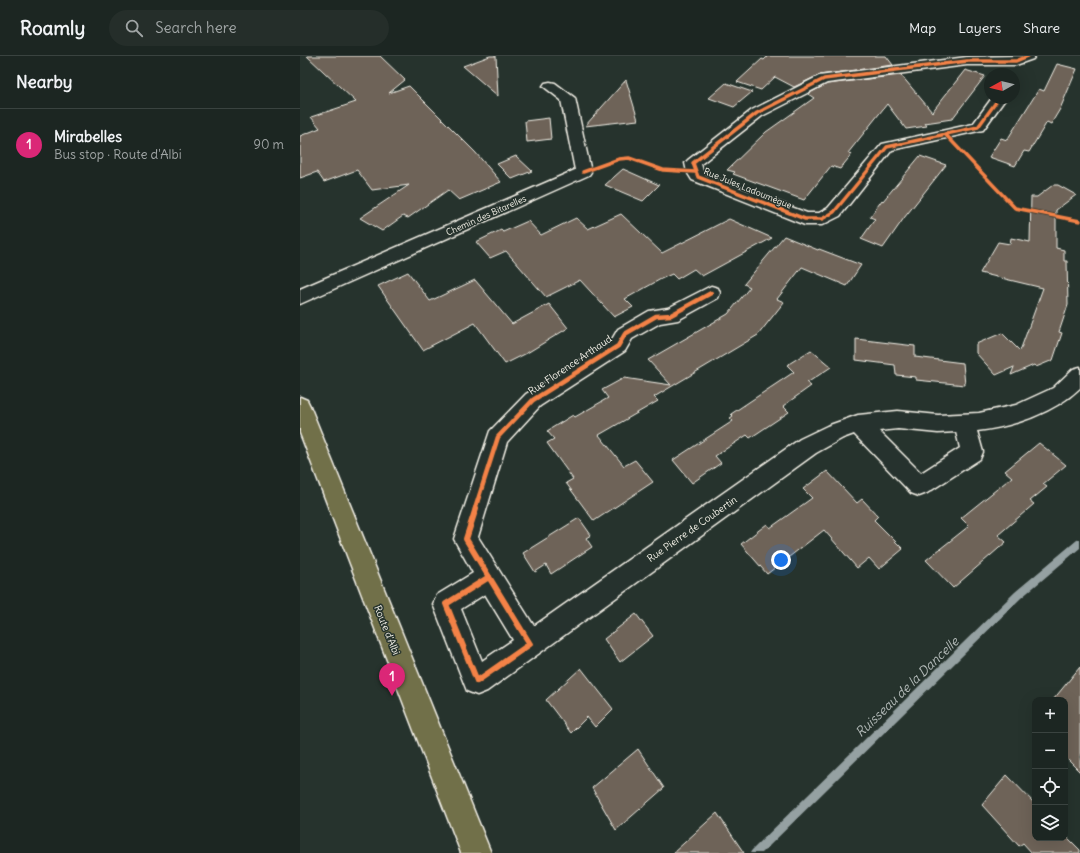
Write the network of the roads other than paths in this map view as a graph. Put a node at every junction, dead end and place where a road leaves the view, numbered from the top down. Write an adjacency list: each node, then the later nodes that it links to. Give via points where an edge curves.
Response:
1 (1019, 64): 3 (street, Rue Jules Ladoumègue, via 967,61 824,79 757,113 693,163 698,177 806,219 822,219 834,212 887,147 978,127)
2 (550, 86): 5 (street, Chemin des Bitarelles, via 568,98 583,172)
3 (995, 104)
4 (711, 293): 10 (street, Rue Florence Arthaud, via 671,315 656,316 624,334 618,346 533,400 498,437 466,539)
5 (300, 297)
6 (1080, 375): 8 (street, Rue Pierre de Coubertin, via 1060,394 1020,413 979,422)
7 (300, 406): 12 (main road, Route d'Albi)
8 (964, 422): 9 (street, Rue Pierre de Coubertin, via 938,424 898,420); 9 (street, via 972,452 919,486)
9 (858, 424): 11 (street, Rue Pierre de Coubertin, via 808,446)
10 (490, 577): 11 (street); 11 (street, Rue Pierre de Coubertin, via 446,604 477,681)
11 (530, 644)
12 (476, 853)

